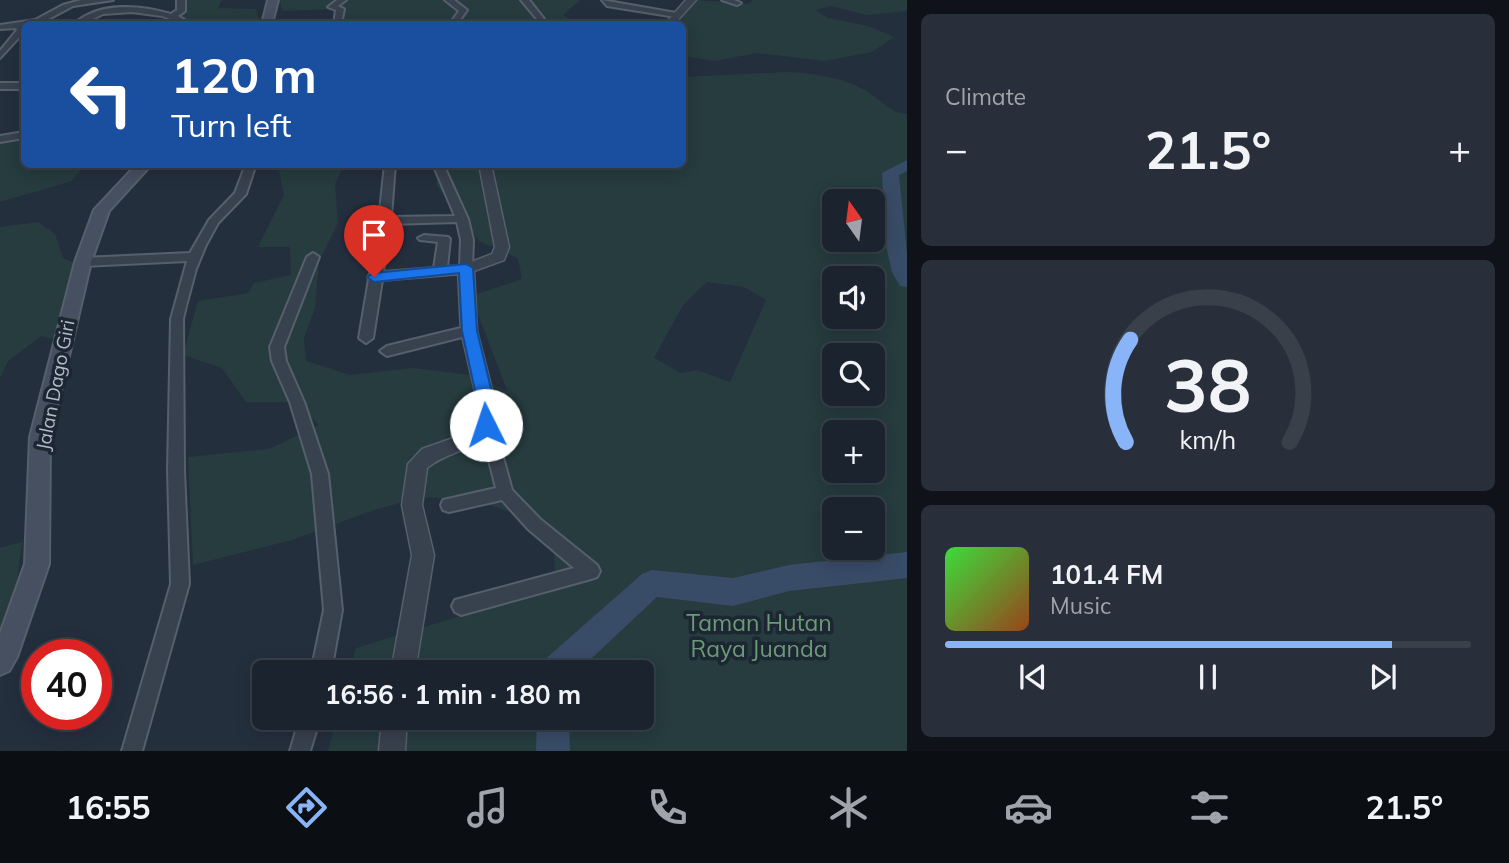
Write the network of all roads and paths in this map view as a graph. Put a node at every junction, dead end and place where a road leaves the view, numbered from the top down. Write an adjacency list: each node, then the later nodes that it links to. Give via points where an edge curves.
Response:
1 (109, 0): 13 (street, via 70,5)
2 (181, 0): 12 (street, via 181,11)
3 (273, 0): 16 (main road)
4 (342, 0): 17 (street, via 332,7 340,9)
5 (449, 0): 18 (street, via 463,10)
6 (524, 0): 19 (street)
7 (606, 0): 11 (street, via 607,4)
8 (691, 0): 11 (street)
9 (726, 0): 10 (street)
10 (737, 3)
11 (676, 15): 20 (street)
12 (170, 18): 14 (street, via 113,10); 15 (street)
13 (41, 21)
14 (82, 21)
15 (179, 21)
16 (268, 21)
17 (338, 21)
18 (456, 21)
19 (542, 21)
20 (671, 21)
21 (21, 25): 22 (street)
22 (0, 27)
23 (21, 30): 24 (street)
24 (0, 56)
25 (0, 86): 26 (street)
26 (21, 86)
27 (21, 136): 28 (street)
28 (0, 139)
29 (141, 168): 39 (main road, Jalan Dago Giri, via 102,210)
30 (251, 168): 37 (street, via 235,201 216,218)
31 (390, 168): 35 (street)
32 (440, 168): 34 (street)
33 (486, 168): 40 (street, via 502,247 499,257)
34 (462, 219): 35 (street); 40 (street)
35 (385, 221): 42 (street)
36 (424, 237): 41 (street, via 445,240)
37 (194, 257): 39 (street); 55 (street, via 177,319 180,584)
38 (313, 257): 50 (street, via 277,347 320,474 333,610)
39 (83, 262): 52 (main road, Jalan Dago Giri, via 40,437 37,564)
40 (466, 268): 41 (street); 43 (street)
41 (440, 271): 42 (street)
42 (374, 277): 44 (street)
43 (470, 331): 45 (street); 46 (street, via 489,413)
44 (366, 338)
45 (387, 351)
46 (486, 425): 47 (street); 51 (street, via 418,464 412,505 423,555)
47 (505, 493): 48 (street); 49 (street, via 591,571)
48 (449, 505)
49 (461, 607)
50 (323, 660)
51 (405, 660)
52 (0, 662)
53 (306, 730): 56 (street)
54 (394, 730): 57 (street)
55 (132, 751)
56 (300, 751)
57 (392, 751)

